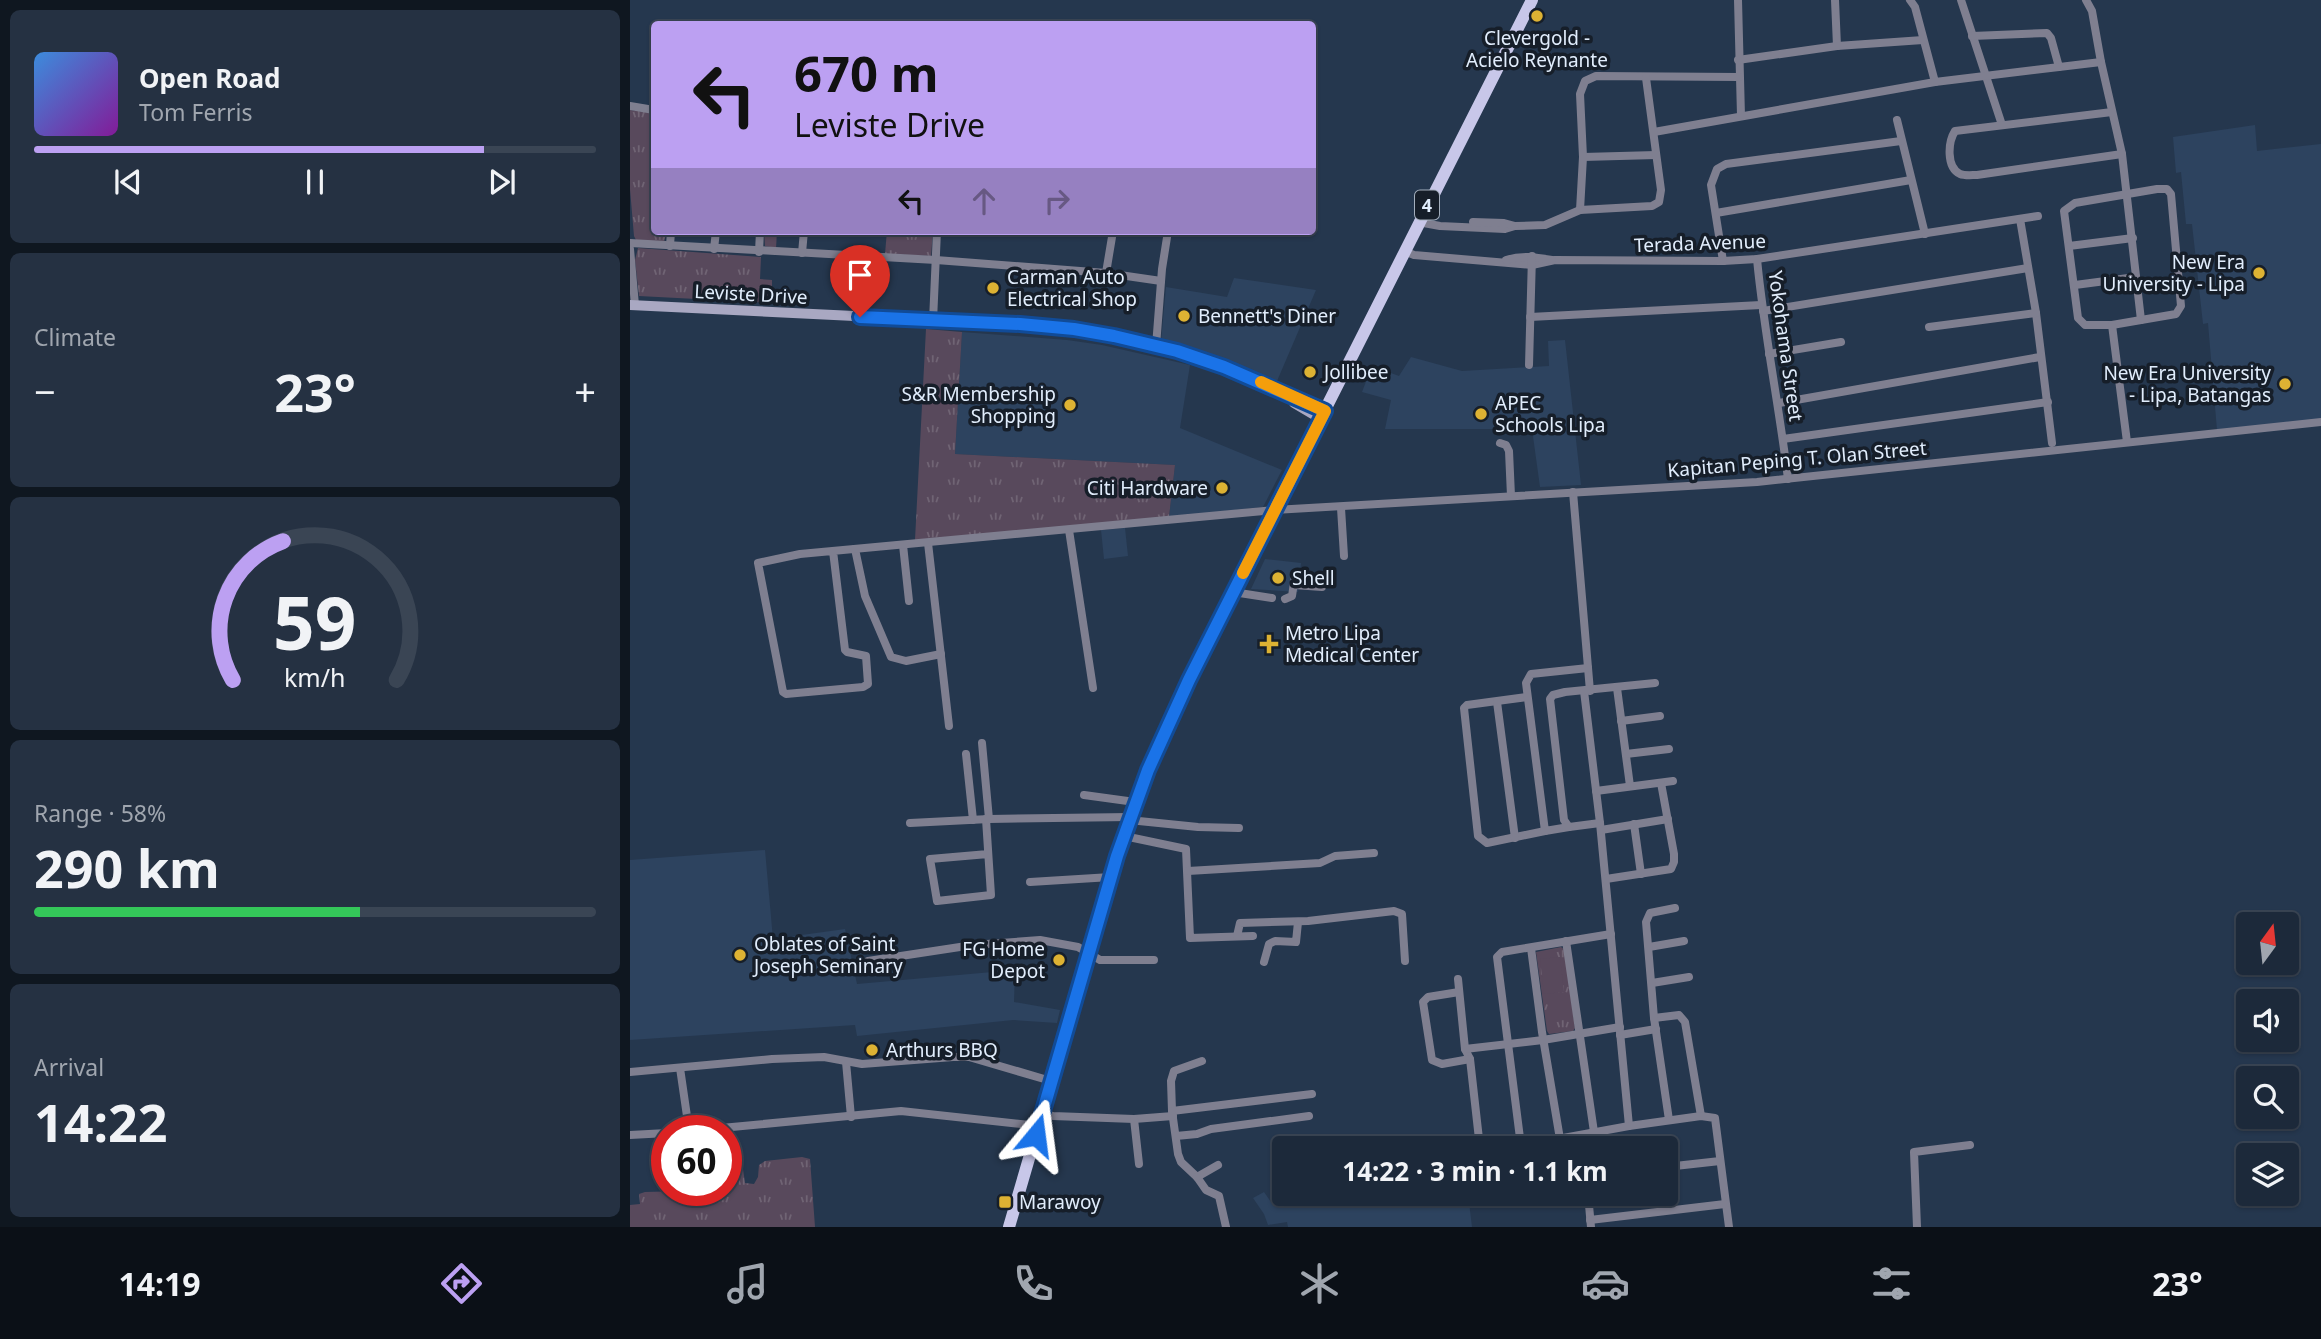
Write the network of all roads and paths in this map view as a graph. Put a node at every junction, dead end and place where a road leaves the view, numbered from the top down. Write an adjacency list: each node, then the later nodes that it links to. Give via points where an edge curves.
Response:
1 (1532, 0): 34 (main road, 4)
2 (1738, 0): 10 (street)
3 (1835, 0): 9 (street)
4 (1910, 0): 8 (street)
5 (1961, 0): 7 (street)
6 (2087, 0): 11 (street)
7 (1972, 36): 12 (street, via 2047,33); 13 (street)
8 (1923, 40): 9 (street); 16 (street)
9 (1837, 46): 10 (street)
10 (1738, 60): 14 (street)
11 (2101, 62): 12 (street); 19 (street)
12 (2059, 67): 13 (street)
13 (1986, 75): 16 (street); 22 (street)
14 (1739, 76): 15 (street); 20 (street)
15 (1646, 78): 23 (street); 27 (street, via 1596,76 1585,81 1580,94)
16 (1935, 82): 20 (street)
17 (630, 106): 18 (street)
18 (651, 110)
19 (2112, 112): 22 (street); 25 (street)
20 (1741, 116): 23 (street)
21 (1897, 120): 24 (street)
22 (2002, 125): 25 (street, via 1955,131 1950,148 1952,167 1958,173 1977,175)
23 (1654, 132): 26 (street)
24 (1900, 141): 28 (street); 31 (street, via 1726,164 1717,169 1712,185)
25 (2122, 154): 29 (street)
26 (1656, 155): 27 (street); 30 (street, via 1659,202)
27 (1583, 157): 30 (street)
28 (1911, 180): 31 (street); 35 (street)
29 (2128, 194): 43 (street); 46 (street, via 2068,207 2064,221); 65 (street, via 2167,189 2171,194 2180,306 2176,314)
30 (1580, 210): 34 (street, via 1545,225)
31 (1716, 213): 55 (street)
32 (2038, 216): 33 (street, Terada Avenue)
33 (2020, 219): 35 (street, Terada Avenue); 56 (street)
34 (1419, 220): 49 (main road, 4)
35 (1925, 234): 52 (street, Terada Avenue)
36 (671, 235): 45 (street)
37 (716, 235): 48 (street)
38 (760, 235): 50 (street)
39 (804, 235): 51 (street)
40 (937, 235): 53 (street)
41 (1111, 235): 57 (street)
42 (1167, 235): 59 (street)
43 (2133, 238): 46 (street); 58 (street)
44 (630, 243): 45 (street)
45 (670, 246): 48 (street)
46 (2069, 246): 60 (street)
47 (630, 249): 61 (street)
48 (714, 250): 50 (street)
49 (1404, 251): 54 (street, Terada Avenue); 77 (main road, 4)
50 (759, 252): 51 (street)
51 (802, 253): 53 (street)
52 (1757, 259): 55 (street, Terada Avenue); 62 (street, Yokohama Street)
53 (936, 260): 57 (street); 66 (street)
54 (1532, 260): 55 (street, Terada Avenue); 64 (street)
55 (1723, 261)
56 (2028, 268): 62 (street); 63 (street)
57 (1106, 273): 59 (street)
58 (2136, 277): 60 (street); 65 (street)
59 (1161, 281): 71 (street)
60 (2075, 285): 68 (street, via 2078,318 2085,325)
61 (632, 305): 66 (main road, Leviste Drive)
62 (1762, 308): 64 (street); 72 (street, Yokohama Street)
63 (2036, 313): 69 (street); 73 (street)
64 (1530, 317): 74 (street)
65 (2141, 320): 68 (street)
66 (933, 321): 67 (main road, Leviste Drive)
67 (995, 325): 71 (main road, Leviste Drive, via 1074,329); 77 (main road, Leviste Drive, via 1098,338 1186,359)
68 (2112, 325): 80 (street)
69 (1929, 327)
70 (1841, 342): 72 (street)
71 (1156, 346): 77 (main road, Leviste Drive, via 1242,373)
72 (1769, 354): 75 (street, Yokohama Street)
73 (2040, 357): 75 (street); 76 (street)
74 (1529, 365)
75 (1779, 402): 79 (street, Yokohama Street)
76 (2048, 402): 79 (street); 82 (street)
77 (1323, 415): 87 (main road, 4)
78 (2321, 422): 80 (street, Kapitan Peping T. Olan Street)
79 (1783, 439): 83 (street, Yokohama Street)
80 (2127, 442): 83 (street, Kapitan Peping T. Olan Street)
81 (1500, 443): 85 (street, via 1510,451)
82 (2052, 443)
83 (1788, 479): 84 (street, Kapitan Peping T. Olan Street)
84 (1573, 492): 85 (street, Kapitan Peping T. Olan Street); 100 (street)
85 (1511, 496): 86 (street, Kapitan Peping T. Olan Street)
86 (1341, 508): 87 (street, Kapitan Peping T. Olan Street); 93 (street)
87 (1274, 510): 88 (street, Kapitan Peping T. Olan Street); 95 (main road, 4)
88 (1069, 530): 89 (street, Kapitan Peping T. Olan Street); 102 (street)
89 (928, 543): 90 (street, Kapitan Peping T. Olan Street); 99 (street)
90 (903, 545): 91 (street, Kapitan Peping T. Olan Street); 98 (street)
91 (855, 549): 92 (street, Kapitan Peping T. Olan Street); 99 (street, via 864,596 891,657 906,661)
92 (833, 551): 92 (street, Kapitan Peping T. Olan Street, via 758,563 786,694 869,684 866,656 845,650)
93 (1344, 556)
94 (1322, 587): 97 (street, via 1295,581 1292,597)
95 (1233, 592): 96 (street); 119 (main road, 4)
96 (1272, 598)
97 (1285, 599)
98 (909, 601)
99 (941, 654): 109 (street)
100 (1588, 668): 104 (street); 105 (street, via 1531,674)
101 (1655, 683): 103 (street)
102 (1093, 688)
103 (1617, 688): 104 (street); 108 (street)
104 (1587, 691): 117 (street); 126 (street, via 1550,699 1563,812)
105 (1527, 697): 106 (street); 129 (street)
106 (1497, 702): 131 (street); 131 (street, via 1464,708 1478,836 1487,843)
107 (1660, 716): 108 (street)
108 (1621, 721): 113 (street)
109 (948, 726)
110 (982, 743): 120 (street)
111 (1669, 749): 113 (street)
112 (966, 754): 123 (street)
113 (1626, 754): 116 (street)
114 (1673, 781): 115 (street)
115 (1661, 783): 116 (street); 122 (street)
116 (1630, 786): 117 (street)
117 (1596, 790): 127 (street)
118 (1084, 794): 119 (street)
119 (1135, 802): 121 (main road, 4)
120 (988, 819): 121 (street); 123 (street); 133 (street)
121 (1129, 819): 128 (street); 130 (main road, 4)
122 (1668, 819): 125 (street); 135 (street, via 1671,869)
123 (973, 820): 124 (street)
124 (910, 823)
125 (1634, 824): 127 (street); 135 (street)
126 (1569, 827): 127 (street); 129 (street)
127 (1601, 827): 137 (street)
128 (1239, 828)
129 (1545, 831): 131 (street)
130 (1124, 836): 134 (street, via 1186,849); 136 (main road, 4)
131 (1515, 838)
132 (1374, 853): 134 (street, via 1335,856 1320,863)
133 (988, 854): 133 (street, via 991,895 937,901 930,859)
134 (1188, 871): 142 (street, via 1190,938)
135 (1641, 874): 137 (street)
136 (1111, 877): 138 (street); 148 (main road, 4)
137 (1606, 879): 141 (street)
138 (1030, 882)
139 (1675, 908): 146 (street, via 1647,916)
140 (1298, 922): 142 (street, via 1240,923); 151 (street, via 1399,912); 152 (street, via 1296,942 1269,944)
141 (1611, 934): 144 (street); 159 (street)
142 (1237, 936): 143 (street)
143 (1254, 936)
144 (1566, 941): 147 (street); 160 (street)
145 (1684, 941): 146 (street)
146 (1649, 947): 155 (street)
147 (1531, 948): 161 (street); 162 (street, via 1502,952 1497,957)
148 (1088, 954): 149 (street, via 1100,960); 150 (street, via 1078,947 1040,940); 169 (main road, 4)
149 (1154, 960)
150 (868, 961)
151 (1405, 961)
152 (1264, 962)
153 (1689, 977): 155 (street)
154 (1458, 979): 156 (street)
155 (1652, 984): 157 (street)
156 (1459, 992): 163 (street); 164 (street, via 1423,1002 1432,1060)
157 (1654, 1018): 158 (street); 175 (street, via 1679,1015 1685,1022)
158 (1656, 1030): 159 (street); 178 (street)
159 (1620, 1031): 160 (street); 181 (street)
160 (1580, 1033): 161 (street); 182 (street)
161 (1544, 1040): 162 (street); 188 (street)
162 (1507, 1045): 163 (street); 187 (street)
163 (1465, 1049): 164 (street)
164 (1469, 1059): 186 (street)
165 (1202, 1061): 172 (street, via 1174,1071)
166 (846, 1062): 167 (street, via 824,1057 785,1058); 169 (street, via 969,1057); 176 (street)
167 (680, 1068): 168 (street); 173 (street)
168 (630, 1072)
169 (1051, 1082): 171 (main road, 4)
170 (1312, 1094): 172 (street)
171 (1043, 1113): 177 (street); 180 (main road, 4)
172 (1173, 1114): 177 (street); 185 (street)
173 (687, 1115)
174 (1309, 1116): 185 (street)
175 (1701, 1116): 178 (street); 191 (street, via 1715,1118)
176 (851, 1117): 179 (street); 180 (street, via 901,1111)
177 (1134, 1119): 192 (street)
178 (1669, 1120): 181 (street)
179 (742, 1126)
180 (1039, 1126): 199 (main road, 4)
181 (1629, 1126): 182 (street)
182 (1594, 1132): 189 (street)
183 (651, 1134): 184 (street)
184 (630, 1135)
185 (1176, 1136): 195 (street, via 1181,1161)
186 (1479, 1136)
187 (1520, 1136)
188 (1560, 1136)
189 (1581, 1136)
190 (1970, 1145): 202 (street, via 1914,1152)
191 (1720, 1161): 194 (street); 196 (street)
192 (1139, 1164)
193 (1219, 1165): 195 (street)
194 (1678, 1166)
195 (1197, 1177): 200 (street, via 1209,1193 1219,1196)
196 (1725, 1204): 198 (street); 201 (street)
197 (1589, 1206): 198 (street)
198 (1591, 1224)
199 (1009, 1227)
200 (1226, 1227)
201 (1728, 1227)
202 (1917, 1227)

